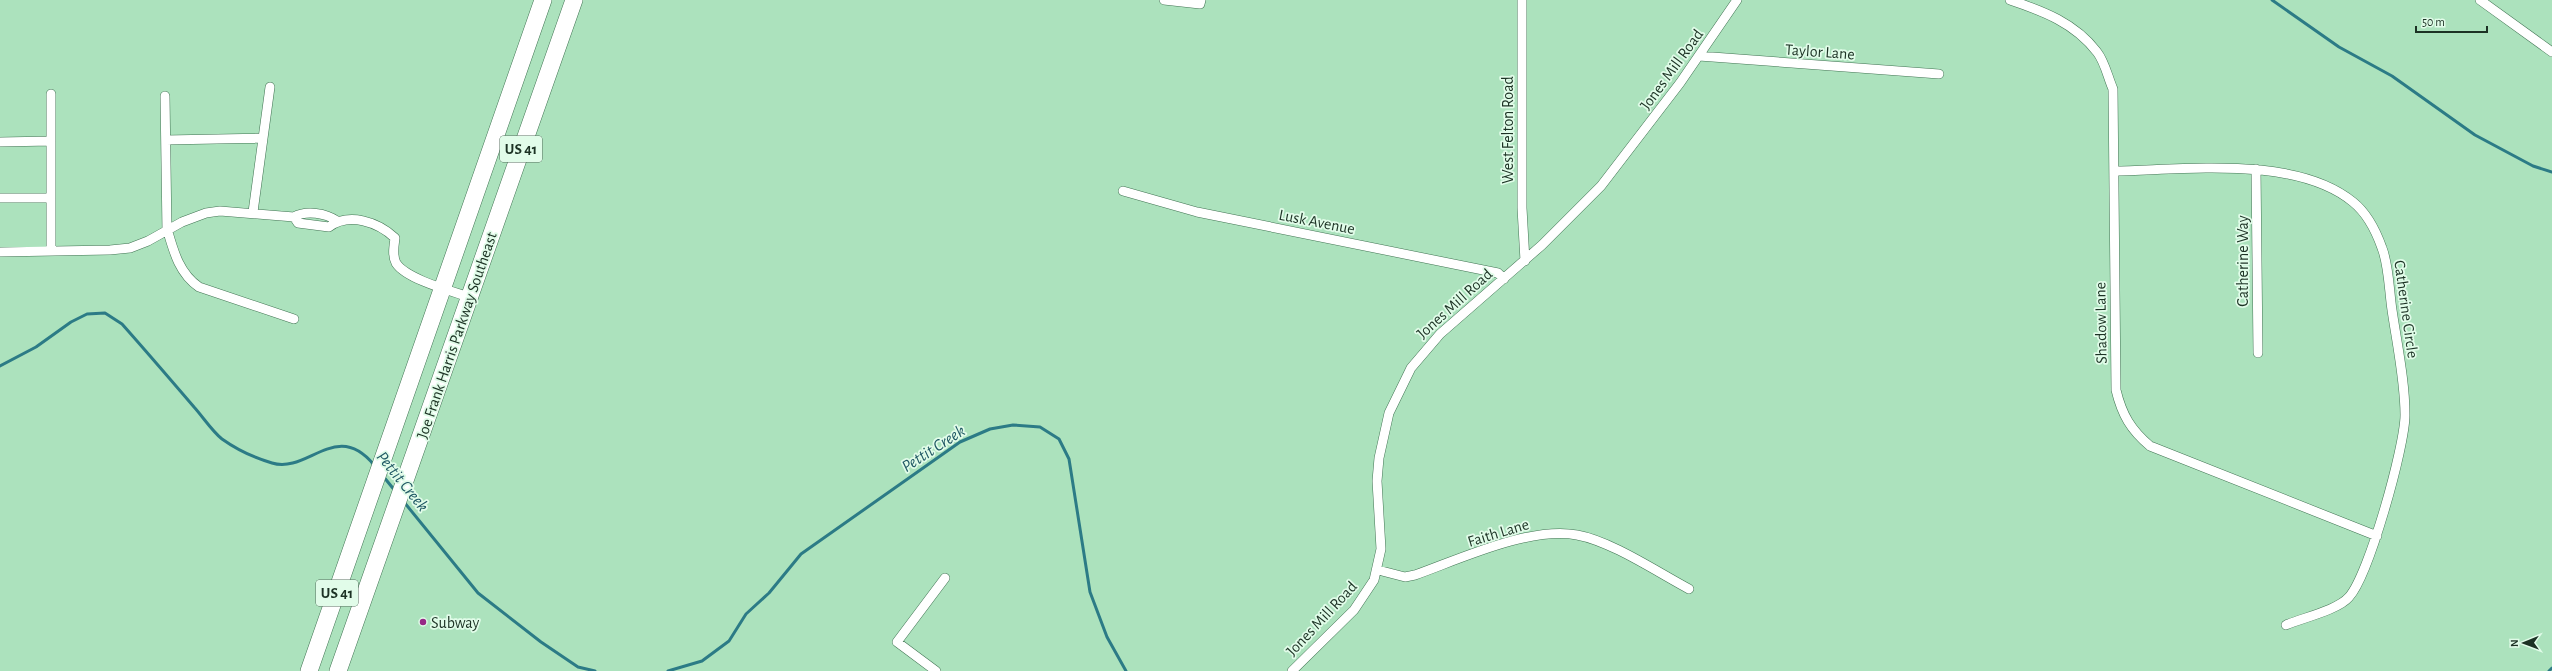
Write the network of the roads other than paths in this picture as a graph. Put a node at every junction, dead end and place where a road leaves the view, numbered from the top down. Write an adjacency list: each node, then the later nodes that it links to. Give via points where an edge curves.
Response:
1 (543, 0): 30 (highway, Joe Frank Harris Parkway Southeast / US 41)
2 (574, 0): 31 (highway, Joe Frank Harris Parkway Southeast / US 41)
3 (1164, 0): 4 (street, via 1200,4)
4 (1201, 0)
5 (1522, 0): 28 (street, West Felton Road, via 1522,208)
6 (1737, 0): 10 (street, Jones Mill Road)
7 (2010, 0): 20 (street, Shadow Lane, via 2057,17 2072,26 2098,53 2113,89)
8 (2480, 0): 9 (street)
9 (2552, 52)
10 (1699, 56): 11 (street, Taylor Lane); 28 (street, Jones Mill Road, via 1601,186)
11 (1939, 74)
12 (270, 87): 15 (street)
13 (50, 94): 17 (street)
14 (165, 96): 16 (street)
15 (263, 138): 16 (street); 24 (street)
16 (166, 140): 25 (street)
17 (51, 141): 18 (street); 23 (street)
18 (0, 142)
19 (2256, 169): 20 (street, Catherine Circle); 33 (street, Catherine Way); 34 (street, Catherine Circle, via 2286,172 2324,186 2352,202 2369,219 2383,250 2406,416)
20 (2114, 171): 34 (street, Shadow Lane, via 2116,390 2120,408 2130,427 2150,446)
21 (1123, 191): 29 (street, Lusk Avenue, via 1197,212 1498,274)
22 (0, 198): 23 (street)
23 (51, 198): 26 (street)
24 (253, 212): 25 (street, via 206,213 182,222); 30 (street, via 294,217 298,223 329,227 337,222 369,221 384,227 394,238 393,252 396,263 406,272)
25 (167, 232): 26 (street, via 130,248); 32 (street, via 181,268 189,280 199,287)
26 (51, 251): 27 (street)
27 (0, 252)
28 (1525, 261): 29 (street, Jones Mill Road)
29 (1504, 279): 35 (street, Jones Mill Road, via 1424,351 1405,378 1393,403 1378,464 1381,549)
30 (443, 289): 31 (street); 39 (highway, Joe Frank Harris Parkway Southeast / US 41)
31 (468, 297): 40 (highway, Joe Frank Harris Parkway Southeast / US 41)
32 (294, 319)
33 (2258, 353)
34 (2377, 536): 38 (street, Catherine Circle, via 2360,579 2350,596 2342,603)
35 (1378, 570): 37 (street, Faith Lane, via 1405,576 1415,575 1528,536 1576,534 1604,544); 42 (street, Jones Mill Road, via 1370,589 1357,606)
36 (945, 578): 41 (street, via 897,642)
37 (1689, 589)
38 (2286, 625)
39 (309, 671)
40 (338, 671)
41 (936, 671)
42 (1292, 671)

